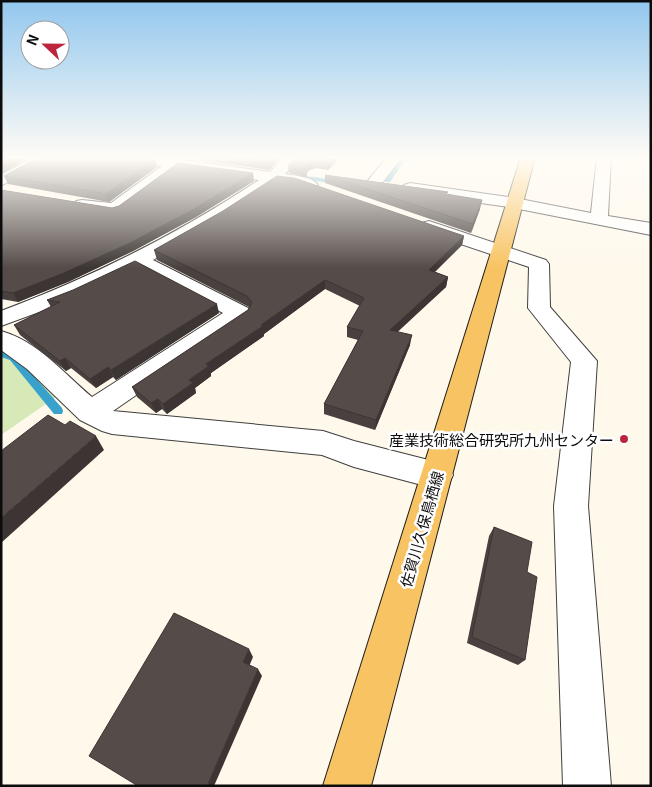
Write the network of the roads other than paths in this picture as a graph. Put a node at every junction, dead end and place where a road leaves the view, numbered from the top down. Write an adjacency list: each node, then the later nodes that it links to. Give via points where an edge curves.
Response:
1 (134, 194): 6 (street, via 109,210)
2 (248, 194): 12 (street, via 218,215)
3 (446, 194): 7 (street)
4 (518, 194): 7 (main road, 佐賀川久保鳥栖線)
5 (601, 194): 8 (street)
6 (70, 202)
7 (515, 204): 8 (street); 11 (main road, 佐賀川久保鳥栖線)
8 (599, 220): 10 (street)
9 (417, 223): 11 (street)
10 (651, 229)
11 (500, 252): 16 (main road, 佐賀川久保鳥栖線); 18 (street, via 539,264 539,308 584,361 571,506)
12 (138, 260): 13 (street, via 69,293); 15 (street, via 240,313)
13 (1, 319)
14 (1, 339): 15 (street, via 42,366)
15 (90, 412): 16 (street, via 112,423 323,443)
16 (437, 475): 17 (main road, 佐賀川久保鳥栖線)
17 (347, 786)
18 (587, 786)

